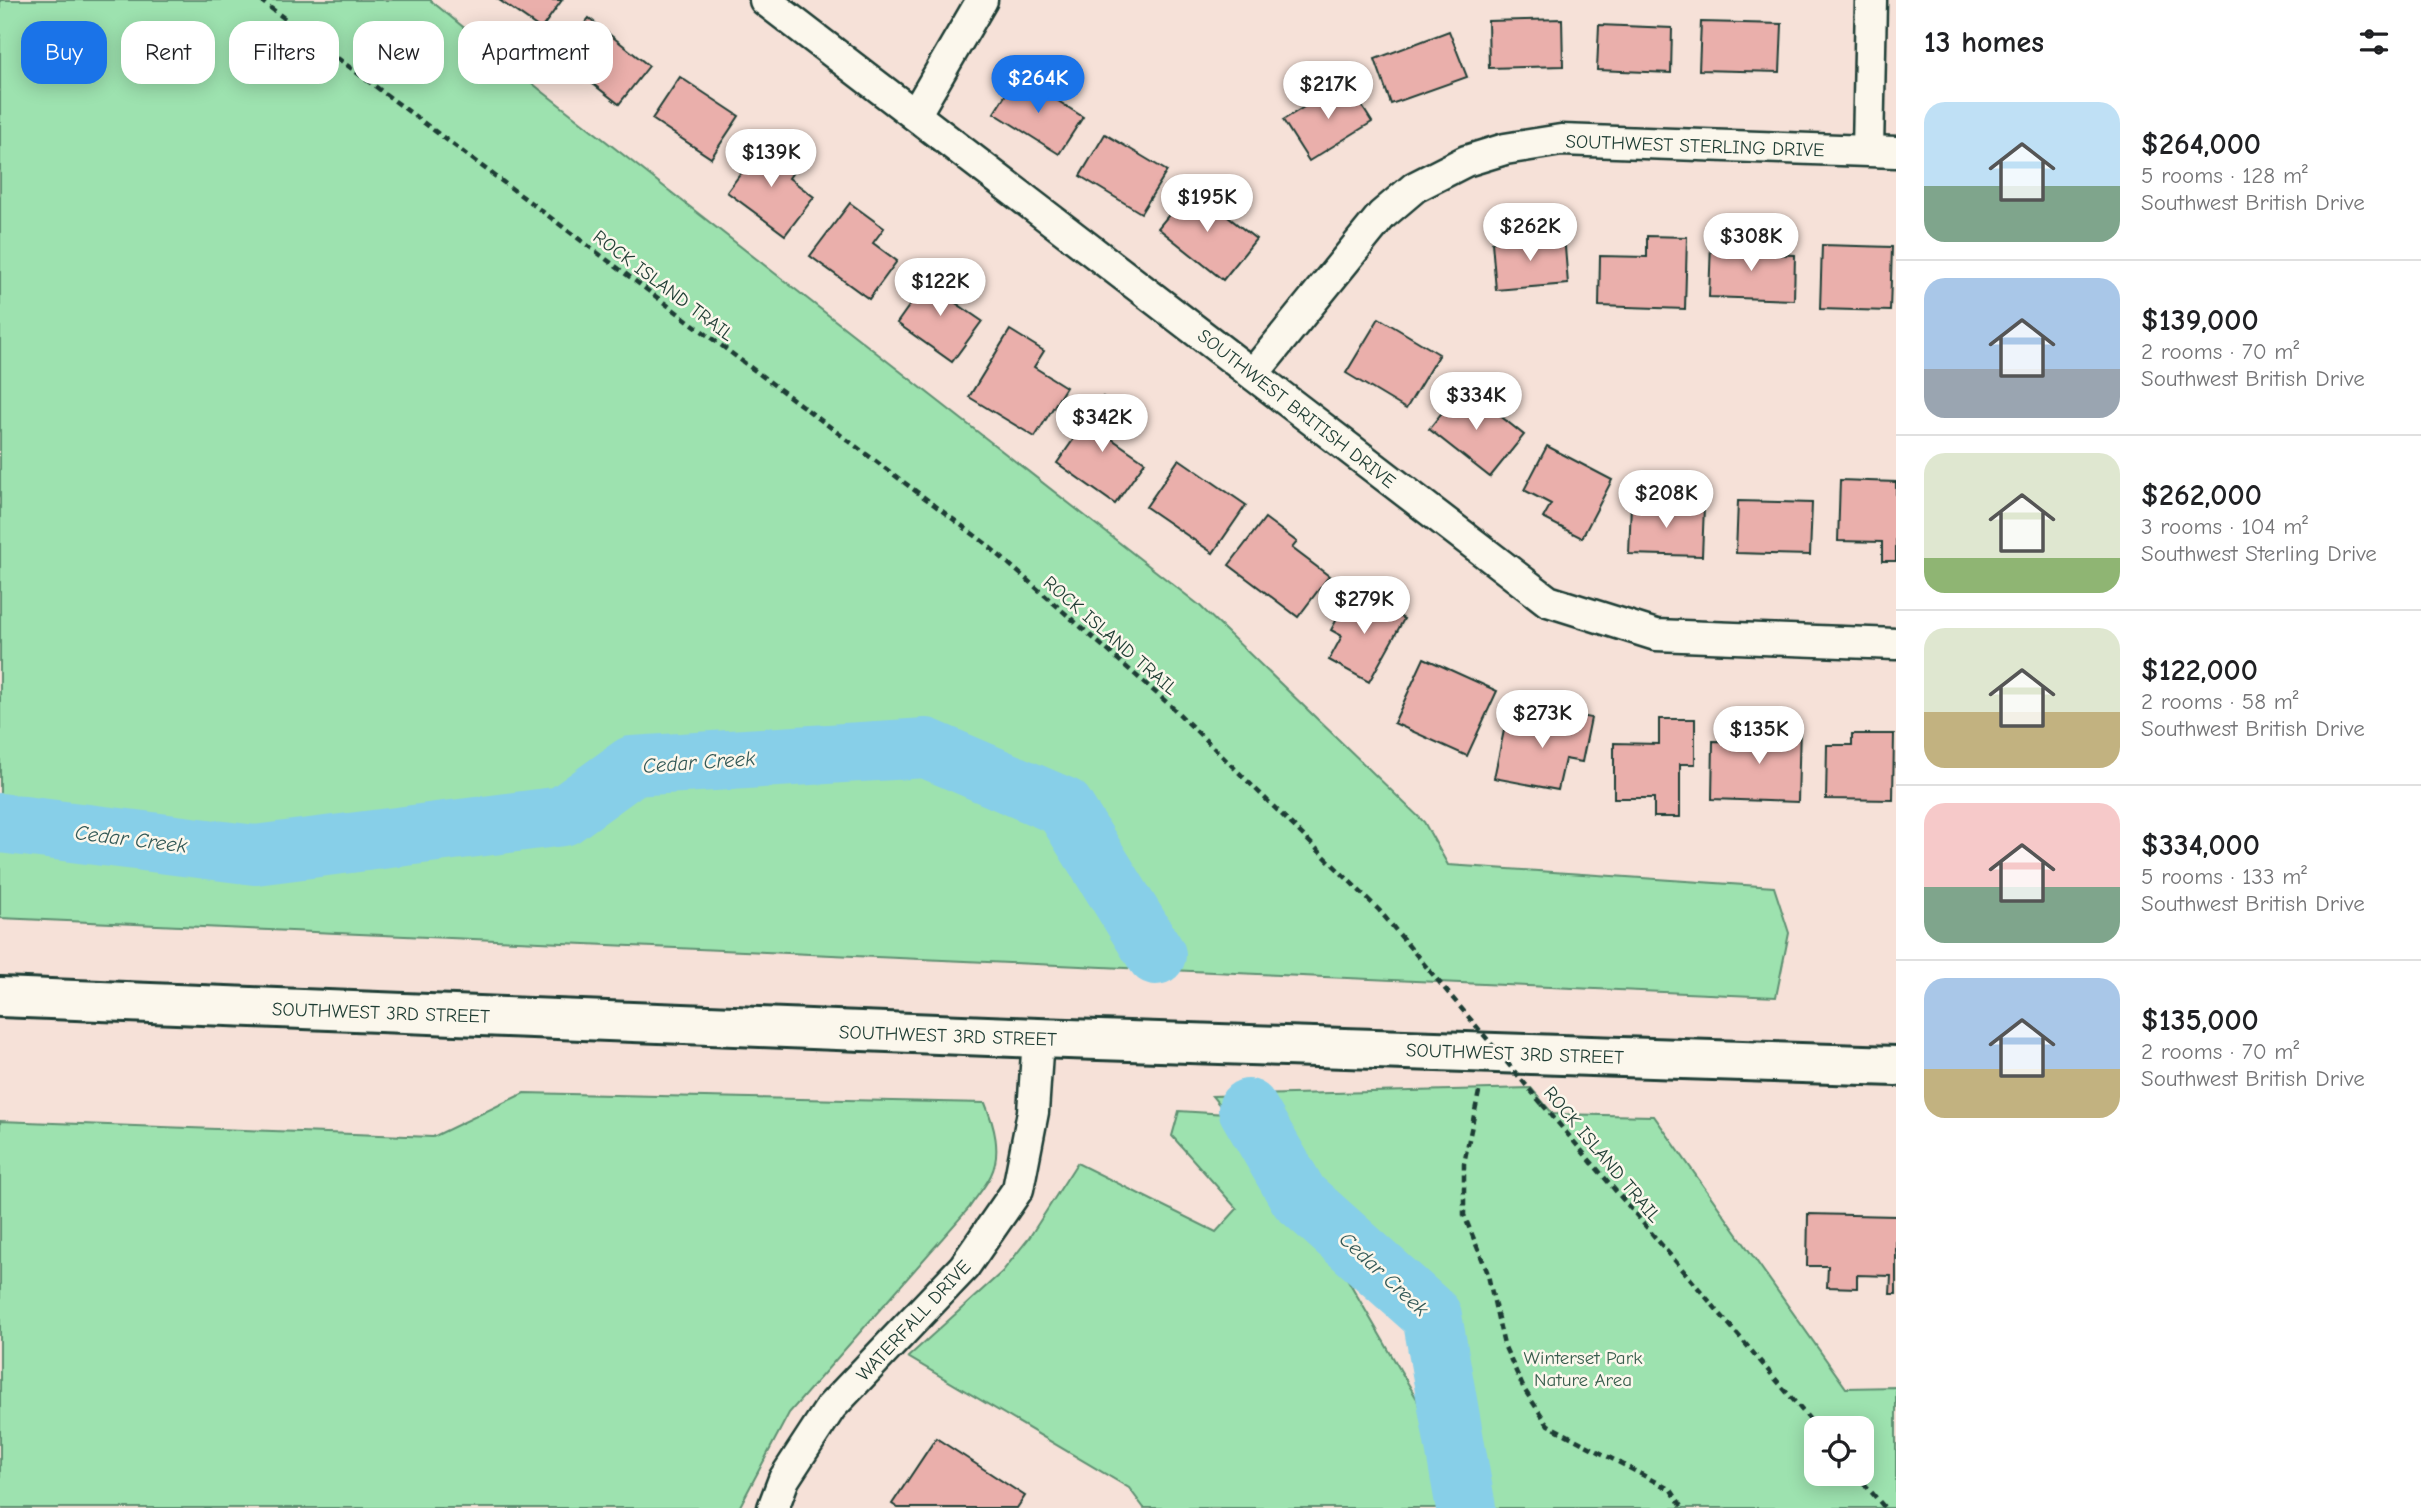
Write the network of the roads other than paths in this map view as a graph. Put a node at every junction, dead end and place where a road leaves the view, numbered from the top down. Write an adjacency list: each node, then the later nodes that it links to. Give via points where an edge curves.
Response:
1 (765, 0): 4 (street, SOUTHWEST BRITISH DRIVE)
2 (982, 0): 4 (street)
3 (1871, 0): 5 (street)
4 (915, 115): 6 (street, SOUTHWEST BRITISH DRIVE)
5 (1882, 151): 6 (street, SOUTHWEST STERLING DRIVE, via 1561,140 1466,161 1415,187 1382,215)
6 (1252, 374): 7 (street, SOUTHWEST BRITISH DRIVE, via 1548,601 1656,635)
7 (1896, 644)
8 (0, 997): 9 (main road, SOUTHWEST 3RD STREET)
9 (1038, 1038): 10 (main road, SOUTHWEST 3RD STREET); 11 (street, WATERFALL DRIVE, via 1033,1112 1017,1189 964,1267 831,1407 784,1479)
10 (1896, 1066)
11 (773, 1508)

